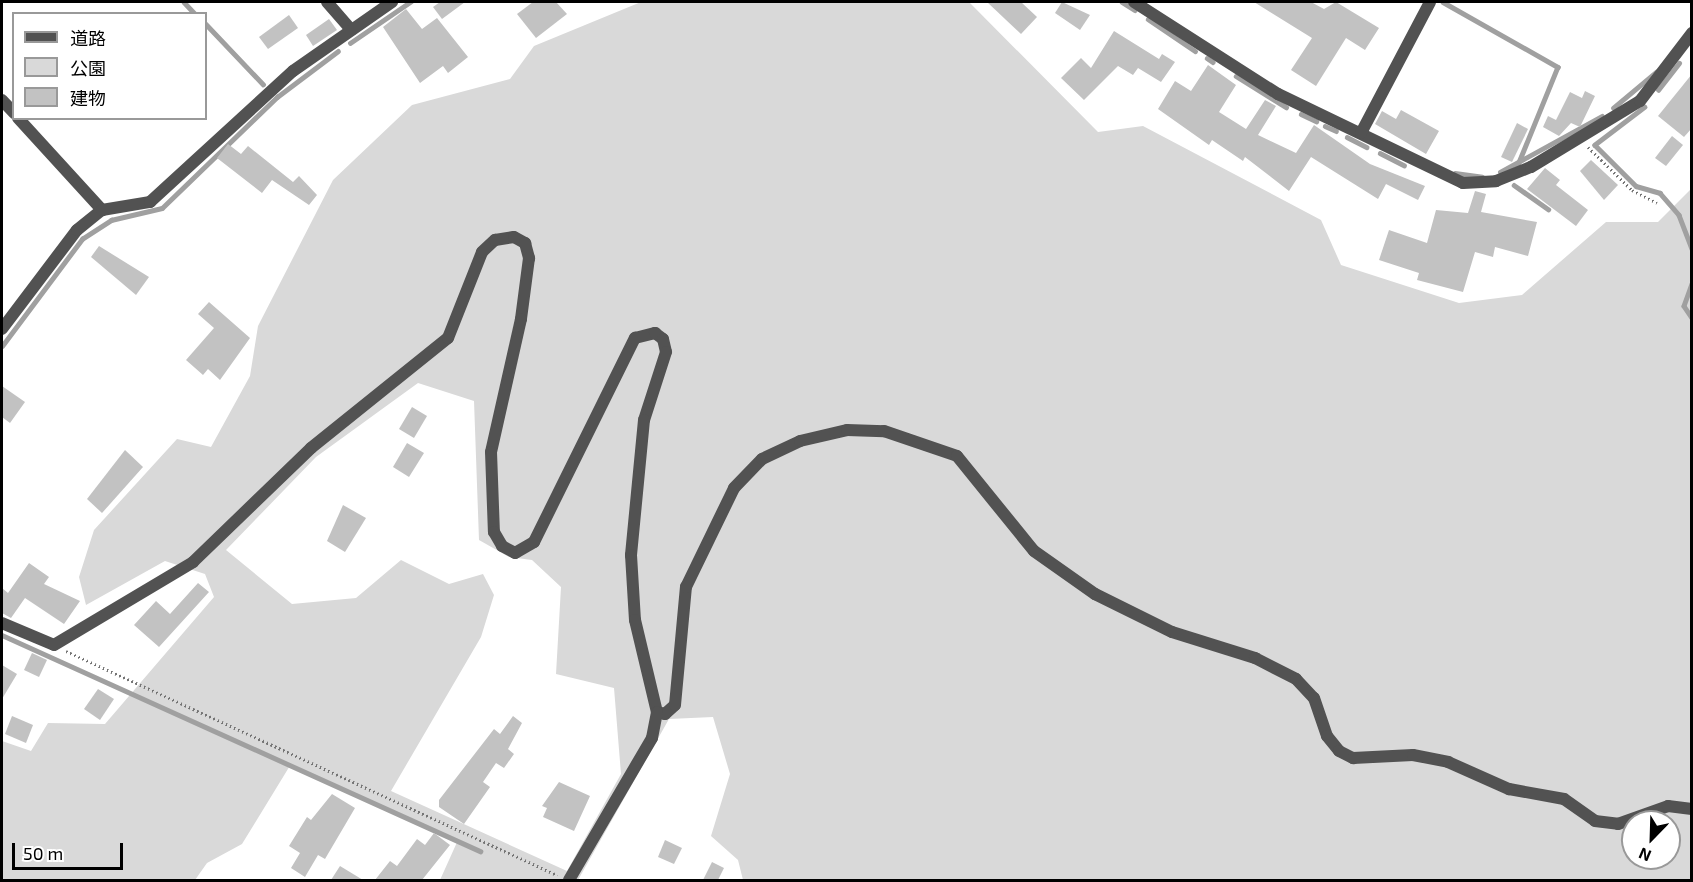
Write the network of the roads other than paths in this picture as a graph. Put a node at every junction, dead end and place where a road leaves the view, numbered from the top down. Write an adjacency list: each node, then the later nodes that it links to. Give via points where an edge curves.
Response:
1 (327, 2): 5 (street)
2 (392, 2): 5 (street)
3 (1134, 2): 10 (street, via 1278,94)
4 (1430, 2): 10 (street)
5 (351, 30): 11 (street, via 293,71 150,202)
6 (1692, 33): 10 (street, via 1640,101 1531,167 1485,184 1463,183 1430,170)
7 (2, 100): 8 (street)
8 (12, 112)
9 (20, 120): 11 (street)
10 (1361, 133)
11 (102, 210): 12 (street, via 77,230)
12 (2, 329)
13 (2, 623): 14 (street, via 54,645 203,554 311,448 417,368 448,338 482,252 495,240 514,237 525,243 529,258 521,319 491,452 494,532 502,546 525,551 534,542 635,338 655,333 663,339 666,352 644,420 632,555 635,620)
14 (657, 712): 15 (street, via 665,714 675,705 686,587 734,488 762,459 800,441 847,430 884,431 957,456 1034,551 1095,594 1172,632 1255,658 1296,679 1314,698 1327,736 1338,751 1353,758 1413,755 1448,762 1509,789 1564,799 1594,821 1618,824 1668,806); 16 (street, via 652,738)
15 (1692, 809)
16 (569, 880)

